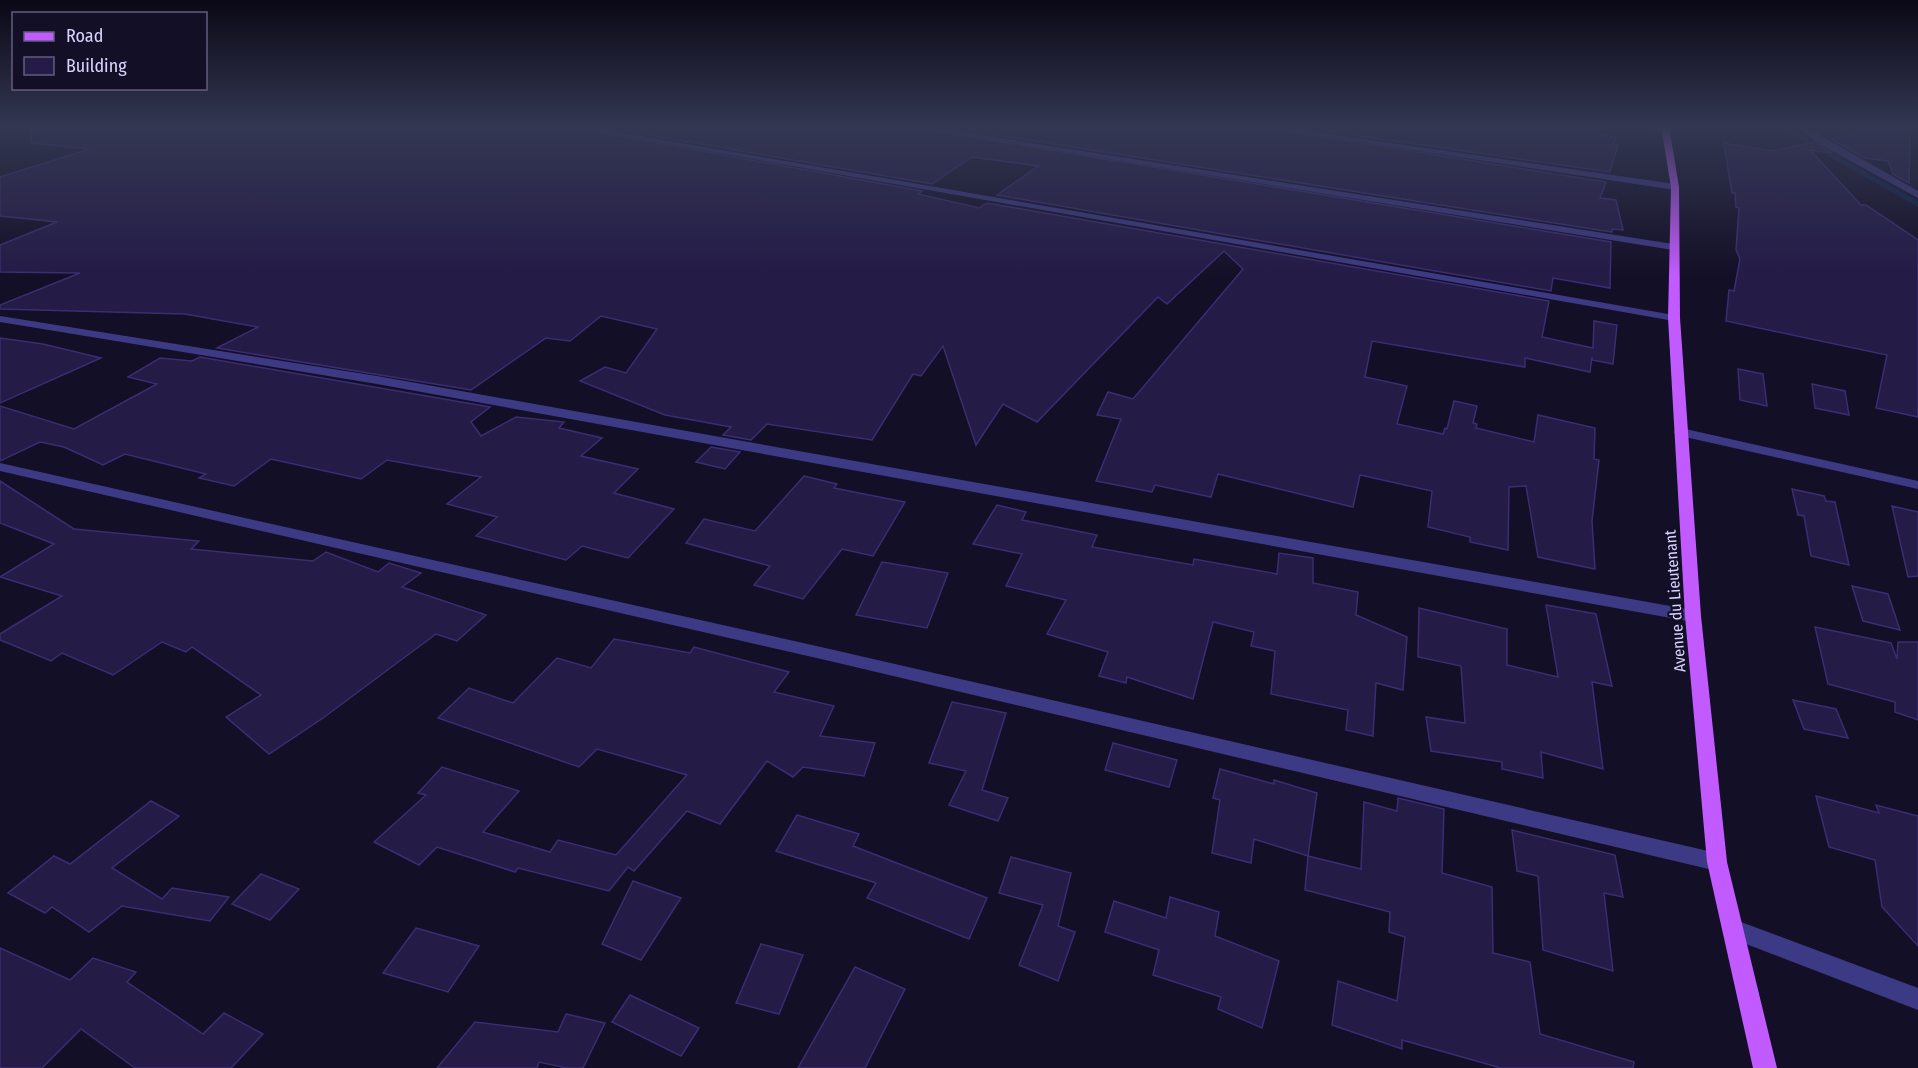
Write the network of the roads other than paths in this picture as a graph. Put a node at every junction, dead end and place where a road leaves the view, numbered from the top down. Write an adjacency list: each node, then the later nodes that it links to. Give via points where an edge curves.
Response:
1 (855, 176): 9 (street)
2 (1221, 176): 8 (street)
3 (1600, 176): 6 (street)
4 (1674, 176): 6 (main road, Avenue du Lieutenant)
5 (1884, 176): 7 (street)
6 (1676, 187): 8 (main road, Avenue du Lieutenant)
7 (1918, 195)
8 (1673, 248): 9 (main road, Avenue du Lieutenant)
9 (1674, 318): 11 (main road, Avenue du Lieutenant)
10 (0, 319): 14 (street, via 377,380)
11 (1681, 432): 13 (street); 14 (main road, Avenue du Lieutenant)
12 (0, 467): 15 (street)
13 (1918, 485)
14 (1693, 616): 15 (main road, Avenue du Lieutenant)
15 (1717, 862): 16 (main road, Avenue du Lieutenant)
16 (1733, 929): 17 (street); 18 (main road, Avenue du Lieutenant)
17 (1918, 999)
18 (1765, 1068)

